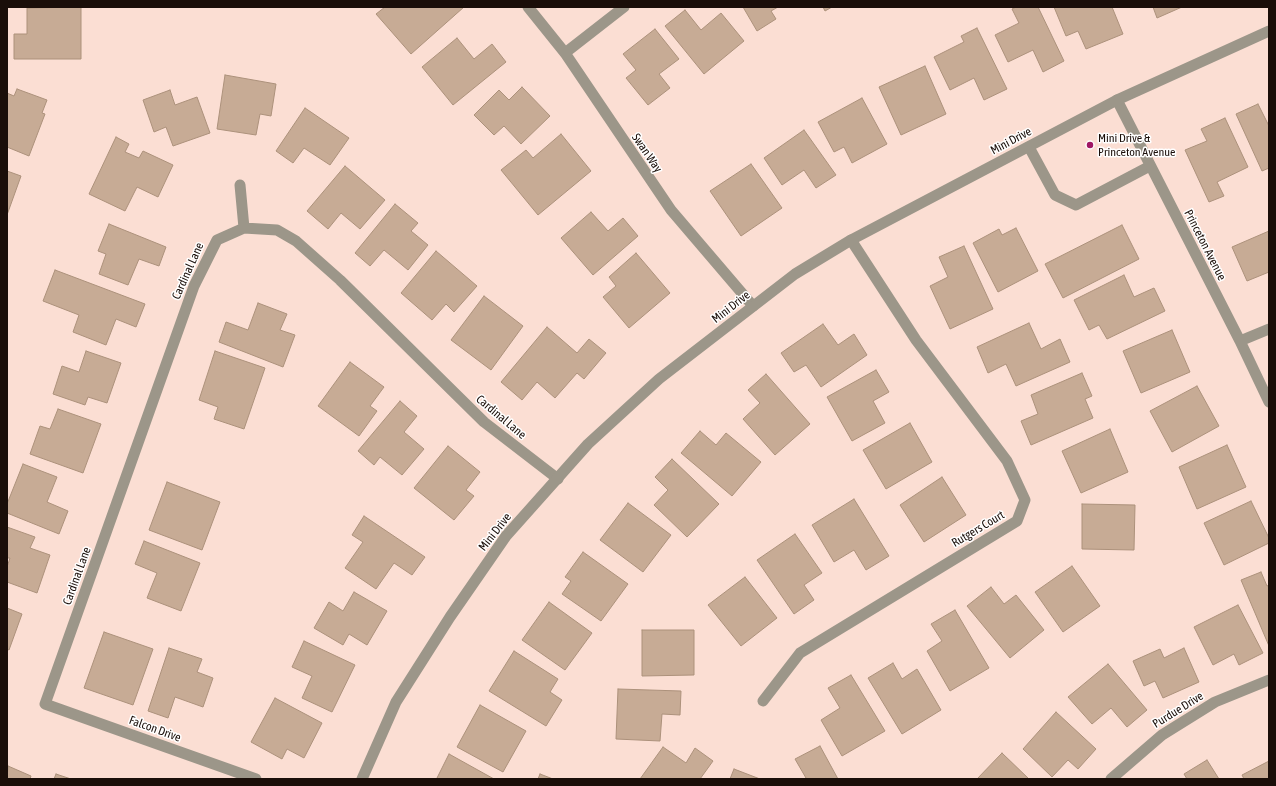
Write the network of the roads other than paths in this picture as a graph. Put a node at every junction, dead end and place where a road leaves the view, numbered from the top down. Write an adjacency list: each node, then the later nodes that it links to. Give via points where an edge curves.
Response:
1 (528, 7): 4 (street, Swan Way)
2 (624, 7): 4 (street)
3 (1269, 31): 5 (street, Mini Drive)
4 (565, 53): 11 (street, Swan Way, via 671,210)
5 (1117, 100): 6 (street, Mini Drive); 7 (street, Princeton Avenue)
6 (1029, 147): 7 (street, via 1055,195 1076,205); 10 (street, Mini Drive)
7 (1150, 166): 13 (street, Princeton Avenue)
8 (240, 185): 9 (street)
9 (244, 228): 15 (street, Cardinal Lane, via 277,230 296,241 340,280 484,422); 18 (street, Cardinal Lane, via 217,240 194,286)
10 (851, 240): 11 (street, Mini Drive, via 795,274); 17 (street, Rutgers Court, via 916,340 1007,461 1025,500 1017,521 800,653)
11 (753, 306): 15 (street, Mini Drive, via 659,378 588,444)
12 (1269, 329): 13 (street)
13 (1240, 341): 14 (street, Princeton Avenue)
14 (1269, 402)
15 (558, 479): 20 (street, Mini Drive, via 506,536 450,618 396,702)
16 (1269, 680): 21 (street, Purdue Drive, via 1215,702 1162,734)
17 (763, 701)
18 (45, 704): 19 (street, Falcon Drive)
19 (256, 779)
20 (362, 779)
21 (1111, 779)

